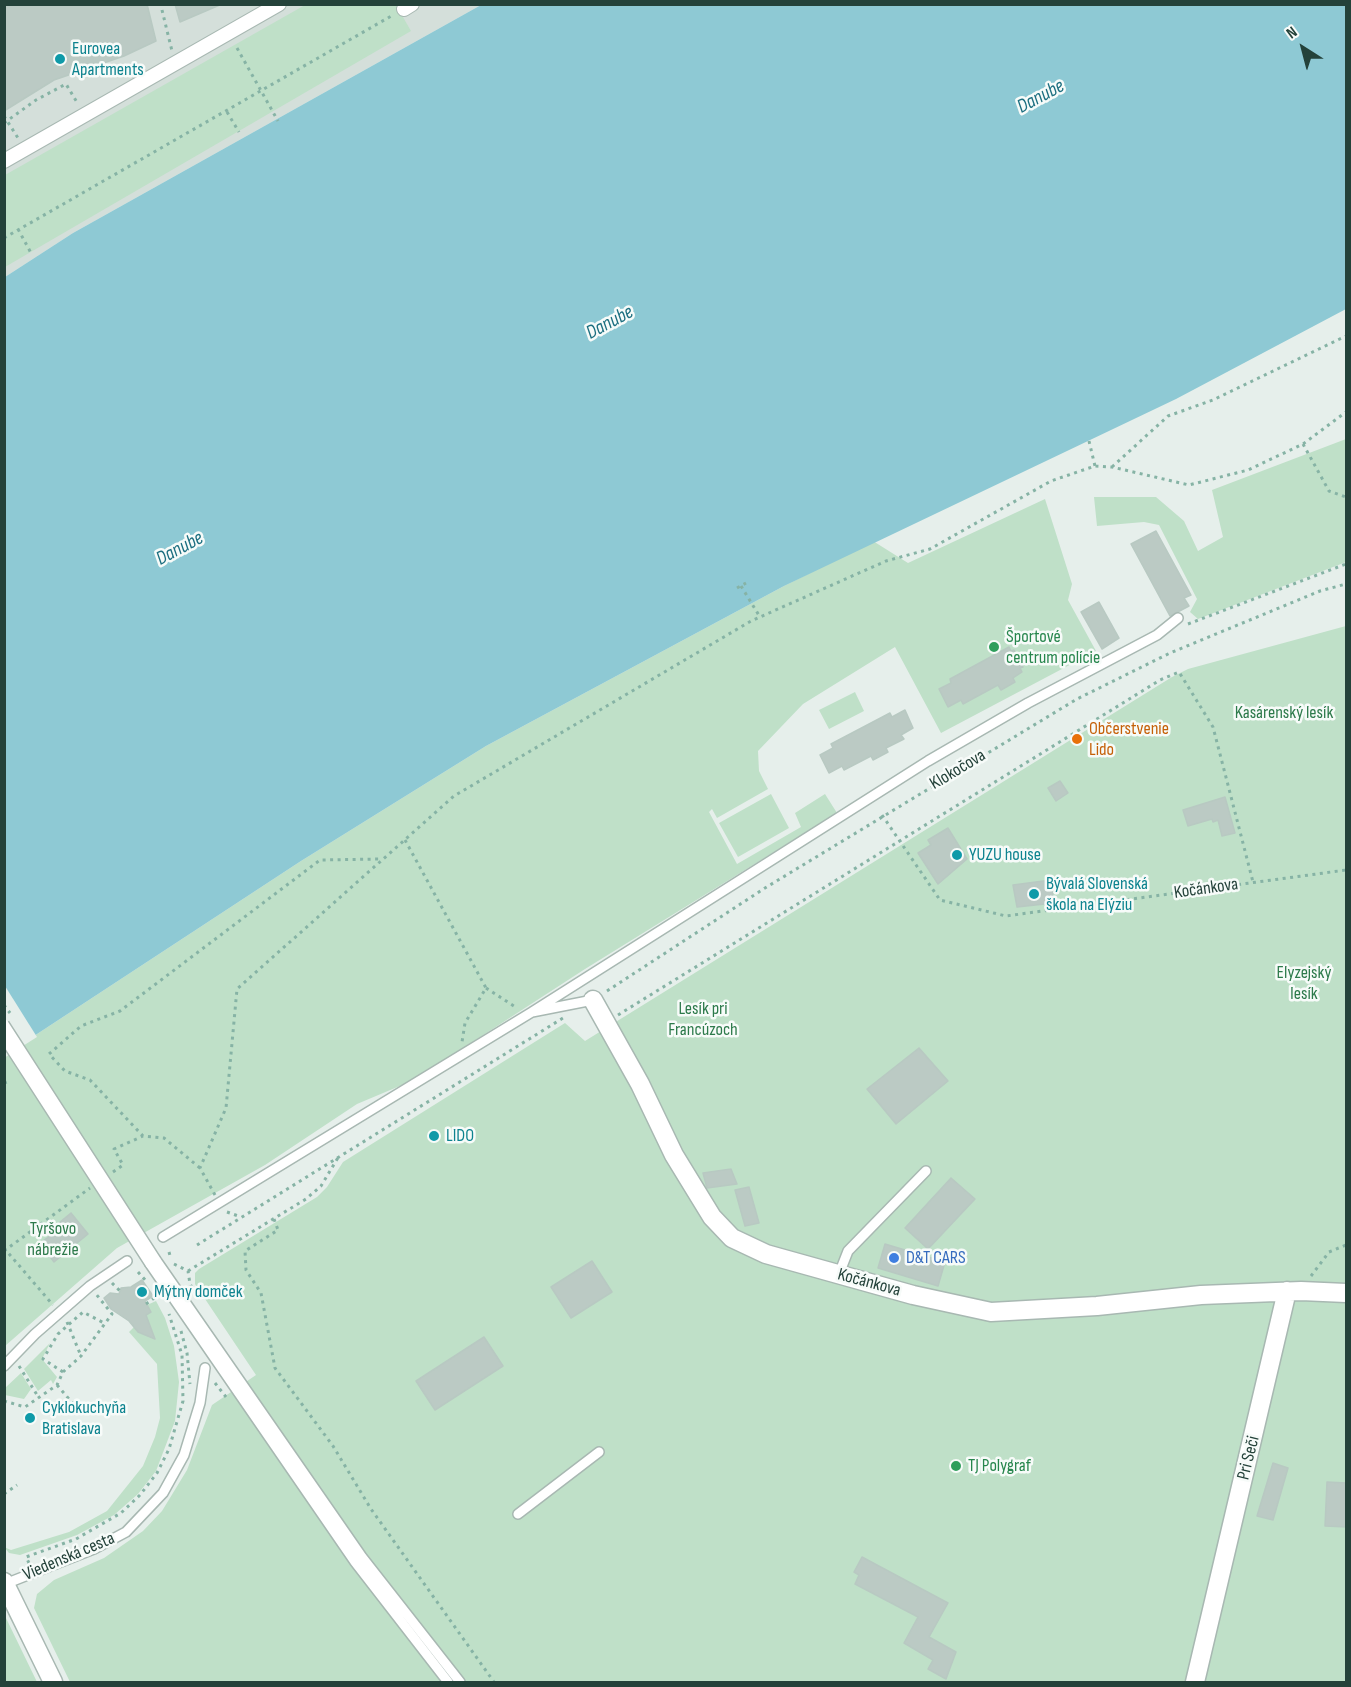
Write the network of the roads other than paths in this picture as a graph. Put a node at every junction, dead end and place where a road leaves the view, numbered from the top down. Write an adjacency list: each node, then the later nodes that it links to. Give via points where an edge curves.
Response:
1 (279, 4): 2 (street)
2 (4, 161)
3 (1178, 618): 5 (lane, Klokočova, via 1157,635 928,761)
4 (593, 1000): 5 (lane); 12 (street, Kočánkova, via 674,1155 722,1229 740,1243 766,1254)
5 (530, 1013): 9 (lane, Klokočova)
6 (4, 1024): 11 (lane, bridge)
7 (4, 1038): 11 (lane, bridge)
8 (926, 1171): 12 (lane, via 848,1251)
9 (163, 1237)
10 (126, 1261): 15 (lane, via 59,1312)
11 (153, 1262): 17 (lane)
12 (839, 1274): 13 (street, Kočánkova, via 991,1312)
13 (1294, 1291): 14 (street); 24 (street, Pri Seči)
14 (1347, 1293)
15 (4, 1366)
16 (205, 1368): 20 (lane, Viedenská cesta, via 200,1403 184,1455 163,1493 126,1532)
17 (238, 1387): 22 (lane, via 355,1562); 23 (lane)
18 (599, 1452): 19 (lane)
19 (518, 1514)
20 (5, 1584): 21 (street)
21 (53, 1683)
22 (448, 1683)
23 (460, 1683)
24 (1195, 1683)

